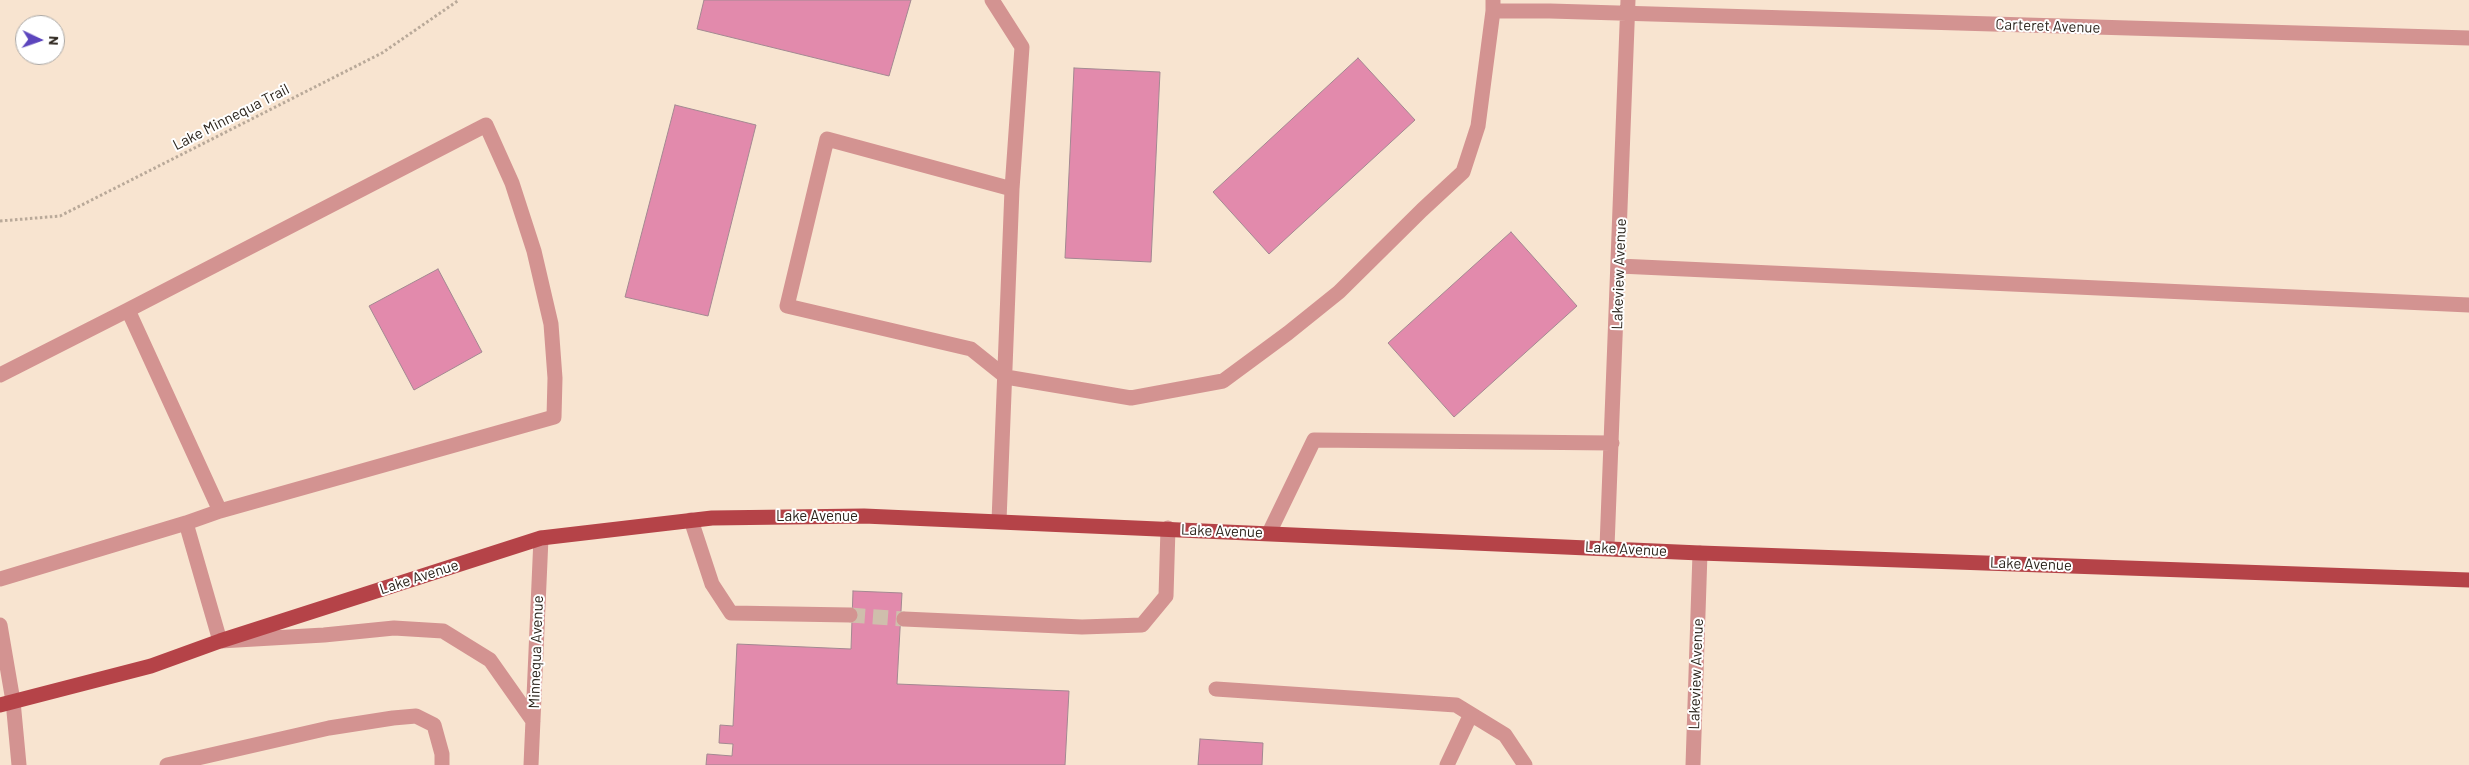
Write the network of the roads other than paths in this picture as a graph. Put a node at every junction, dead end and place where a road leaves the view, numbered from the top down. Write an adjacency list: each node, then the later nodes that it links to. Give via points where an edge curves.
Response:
1 (992, 0): 5 (street, via 1022,47)
2 (1493, 6): 3 (street, Carteret Avenue); 10 (street, via 1478,126 1463,172 1339,292 1288,333 1223,381 1131,398)
3 (1628, 6): 4 (street, Carteret Avenue); 6 (street, Lakeview Avenue)
4 (2469, 38)
5 (1012, 190): 10 (street); 10 (street, via 827,139 787,306 971,349)
6 (1619, 266): 7 (street); 11 (street, Lakeview Avenue)
7 (2469, 305)
8 (128, 310): 9 (street); 12 (street); 12 (street, via 486,125 512,183 551,324 554,417)
9 (0, 375)
10 (1006, 377): 14 (street)
11 (1612, 443): 17 (street, via 1314,440); 19 (street, Lakeview Avenue)
12 (220, 510): 15 (street)
13 (690, 520): 14 (main road, Lake Avenue, via 825,516); 18 (main road, Lake Avenue); 23 (street, via 712,584 731,613)
14 (999, 521): 16 (main road, Lake Avenue)
15 (186, 523): 21 (street); 26 (street)
16 (1168, 528): 17 (main road, Lake Avenue); 24 (street, via 1166,596 1142,625 1082,628)
17 (1269, 533): 19 (main road, Lake Avenue)
18 (541, 538): 26 (main road, Lake Avenue); 30 (street, Minnequa Avenue)
19 (1607, 547): 20 (main road, Lake Avenue)
20 (1700, 553): 22 (main road, Lake Avenue); 37 (street, Lakeview Avenue)
21 (0, 579)
22 (2469, 580)
23 (850, 615)
24 (904, 618)
25 (0, 625): 28 (street)
26 (220, 640): 28 (main road, Lake Avenue, via 151,666); 30 (street, via 394,628 443,631 490,660)
27 (1216, 690): 29 (street, via 1456,705)
28 (7, 703): 31 (street)
29 (1471, 714): 35 (street); 36 (street, via 1505,735)
30 (533, 721): 34 (street, Minnequa Avenue)
31 (20, 765)
32 (168, 765): 33 (street, via 329,728 416,716 434,725)
33 (442, 765)
34 (531, 765)
35 (1447, 765)
36 (1525, 765)
37 (1693, 765)

